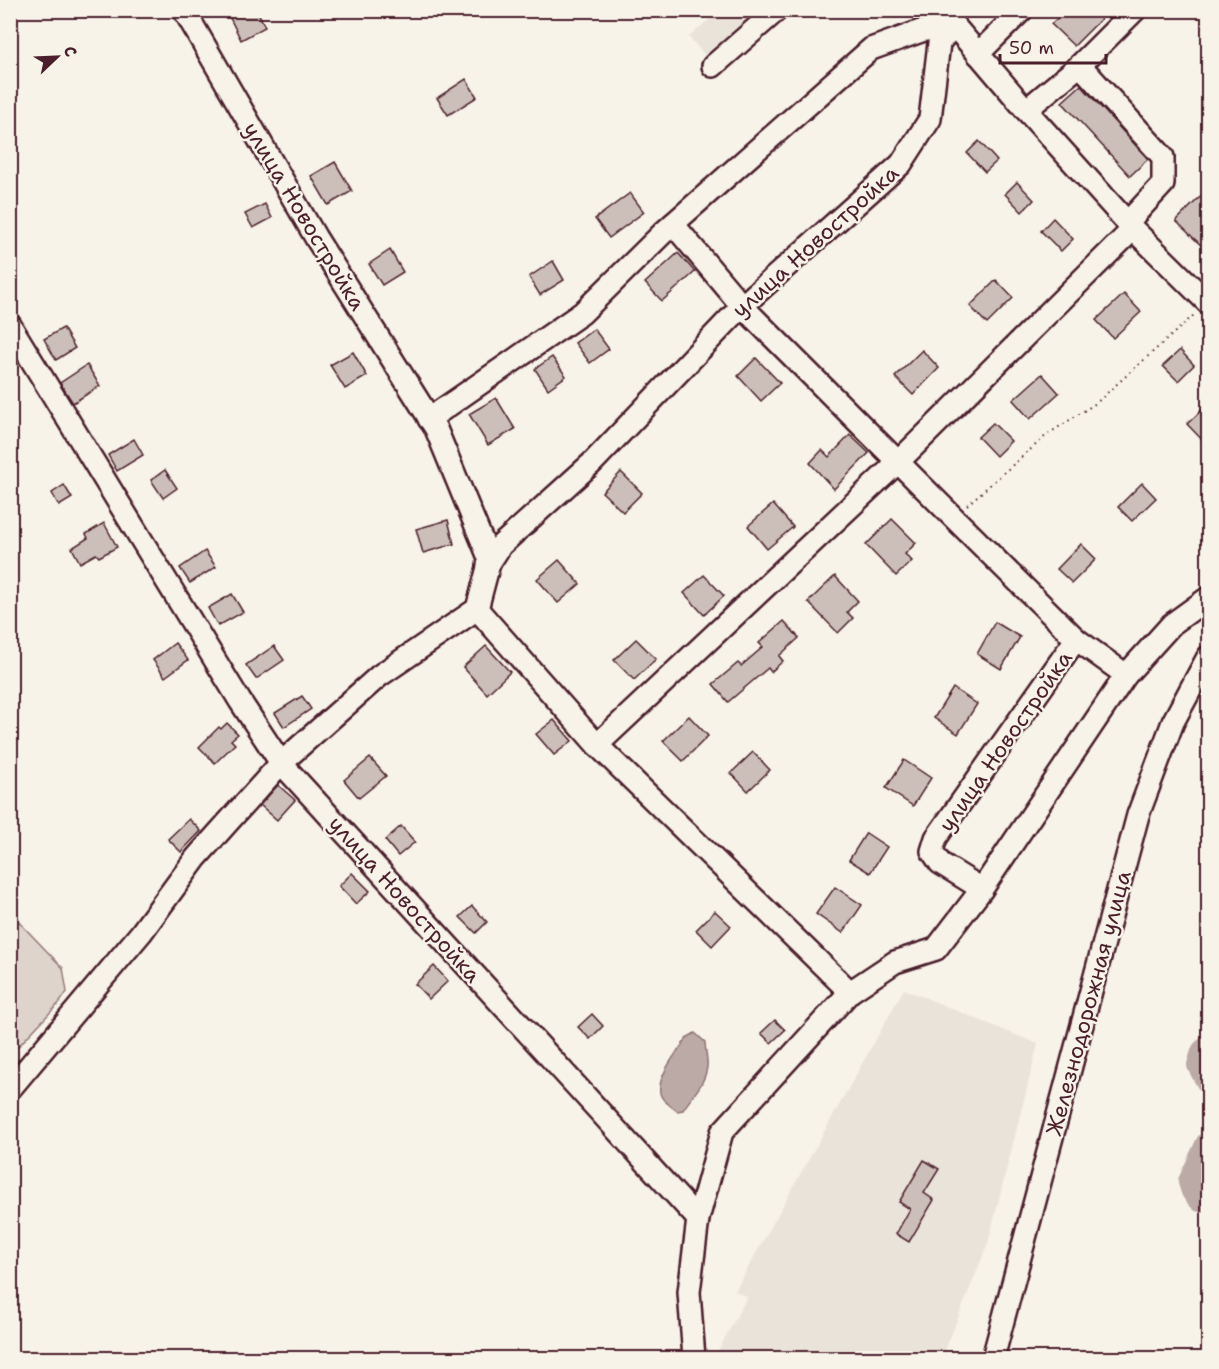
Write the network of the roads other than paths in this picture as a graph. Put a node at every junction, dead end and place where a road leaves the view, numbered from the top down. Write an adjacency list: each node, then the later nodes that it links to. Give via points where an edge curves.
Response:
1 (184, 10): 15 (street, улица Новостройка, via 316,238)
2 (777, 10): 8 (street)
3 (1022, 10): 6 (street)
4 (1135, 10): 7 (street)
5 (947, 18): 6 (street); 10 (street, via 871,48); 13 (street, улица Новостройка, via 939,43 930,119 901,164)
6 (978, 54): 9 (street)
7 (1080, 64): 9 (street); 11 (street, via 1163,157 1163,184)
8 (713, 66)
9 (1026, 110): 11 (street)
10 (673, 224): 13 (street); 15 (street, via 582,313)
11 (1130, 226): 12 (street); 16 (street)
12 (1207, 298)
13 (742, 306): 16 (street); 17 (street, улица Новостройка, via 592,463 501,545)
14 (10, 325): 24 (street, улица Новостройка)
15 (429, 418): 17 (street, улица Новостройка, via 490,560)
16 (898, 462): 20 (street); 23 (street)
17 (488, 565): 19 (street, улица Новостройка)
18 (1209, 598): 22 (street, via 1172,624)
19 (477, 609): 23 (street); 24 (street, via 379,676)
20 (1076, 639): 22 (street); 25 (street, улица Новостройка, via 936,838 932,851 940,862)
21 (1209, 657): 30 (street, Железнодорожная улица, via 1173,722 1138,815)
22 (1126, 675): 25 (street)
23 (597, 746): 26 (street)
24 (281, 763): 27 (street, via 196,858 141,933); 28 (street, улица Новостройка)
25 (982, 889): 26 (street, via 936,950 895,962)
26 (850, 992): 28 (street, via 722,1132)
27 (10, 1089)
28 (698, 1219): 29 (street, via 689,1292)
29 (694, 1359)
30 (993, 1359)

